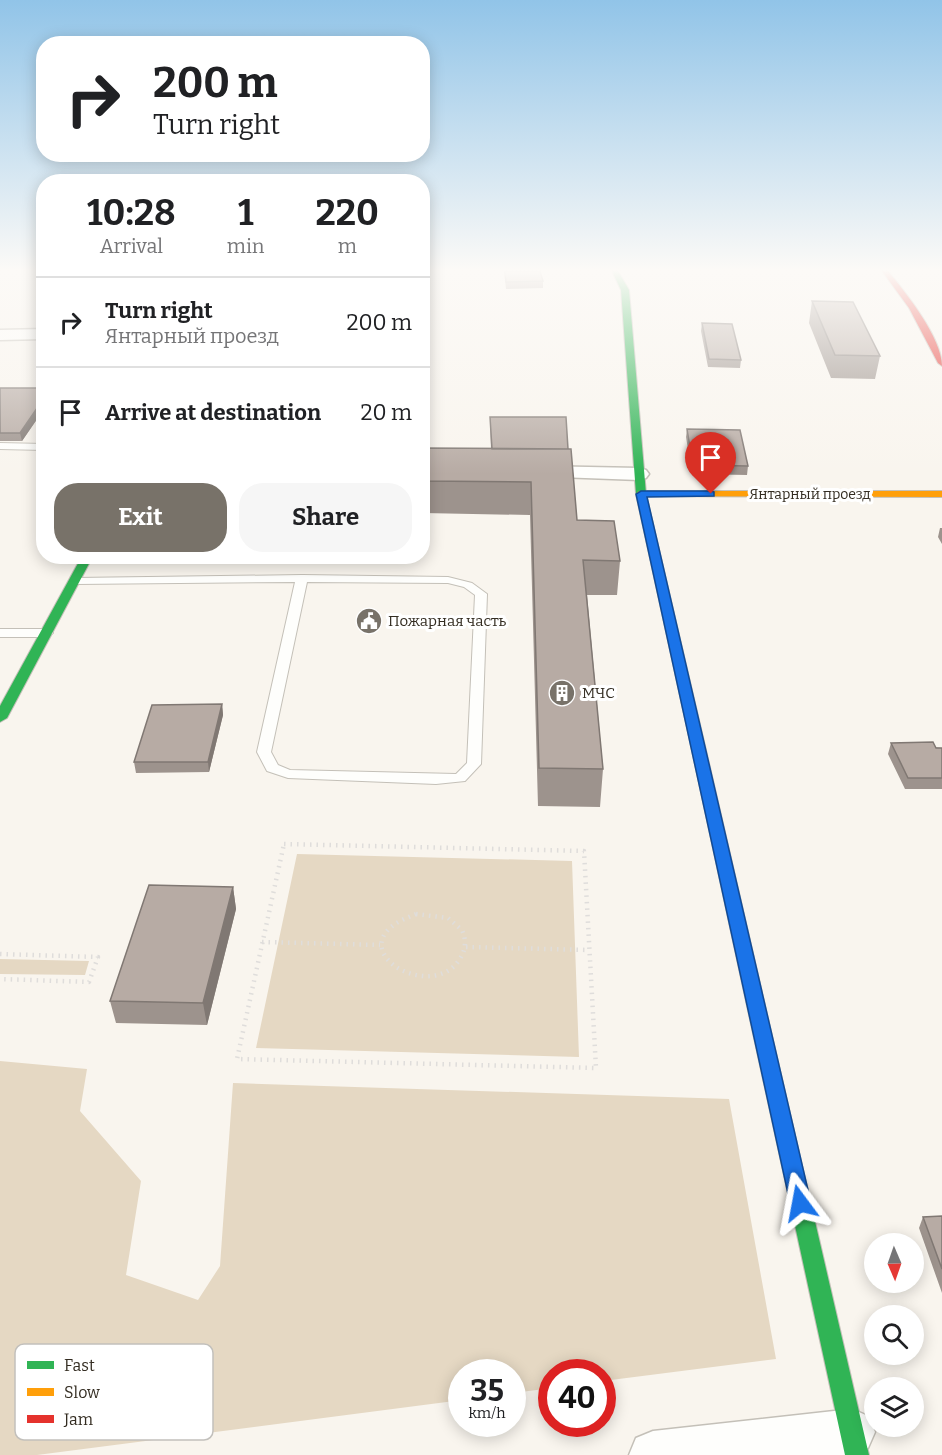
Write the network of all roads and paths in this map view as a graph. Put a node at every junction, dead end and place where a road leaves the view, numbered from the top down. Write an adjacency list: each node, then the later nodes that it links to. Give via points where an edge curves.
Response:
1 (629, 339): 7 (street)
2 (929, 339): 3 (street)
3 (942, 363)
4 (0, 446): 5 (lane)
5 (36, 447)
6 (519, 472): 7 (street)
7 (639, 474): 8 (street)
8 (641, 494): 9 (street, Янтарный проезд); 22 (street)
9 (942, 494)
10 (84, 564): 12 (street)
11 (302, 578): 11 (lane, via 264,752 272,768 288,774 460,778 474,764 481,594 468,585 448,580); 12 (lane)
12 (76, 581): 14 (street)
13 (0, 633): 14 (lane)
14 (47, 633): 15 (street)
15 (0, 717)
16 (262, 942): 17 (path); 19 (path, via 284,844 584,851); 19 (path, via 237,1059 596,1068)
17 (380, 945): 18 (path, via 384,958 395,969 430,976 454,965); 18 (path, via 385,931 398,920 416,914 436,914 453,921 464,932)
18 (466, 947): 19 (path)
19 (589, 950)
20 (0, 954): 21 (path, via 98,957 89,981)
21 (0, 980)
22 (854, 1444): 23 (street)
23 (653, 1455)

